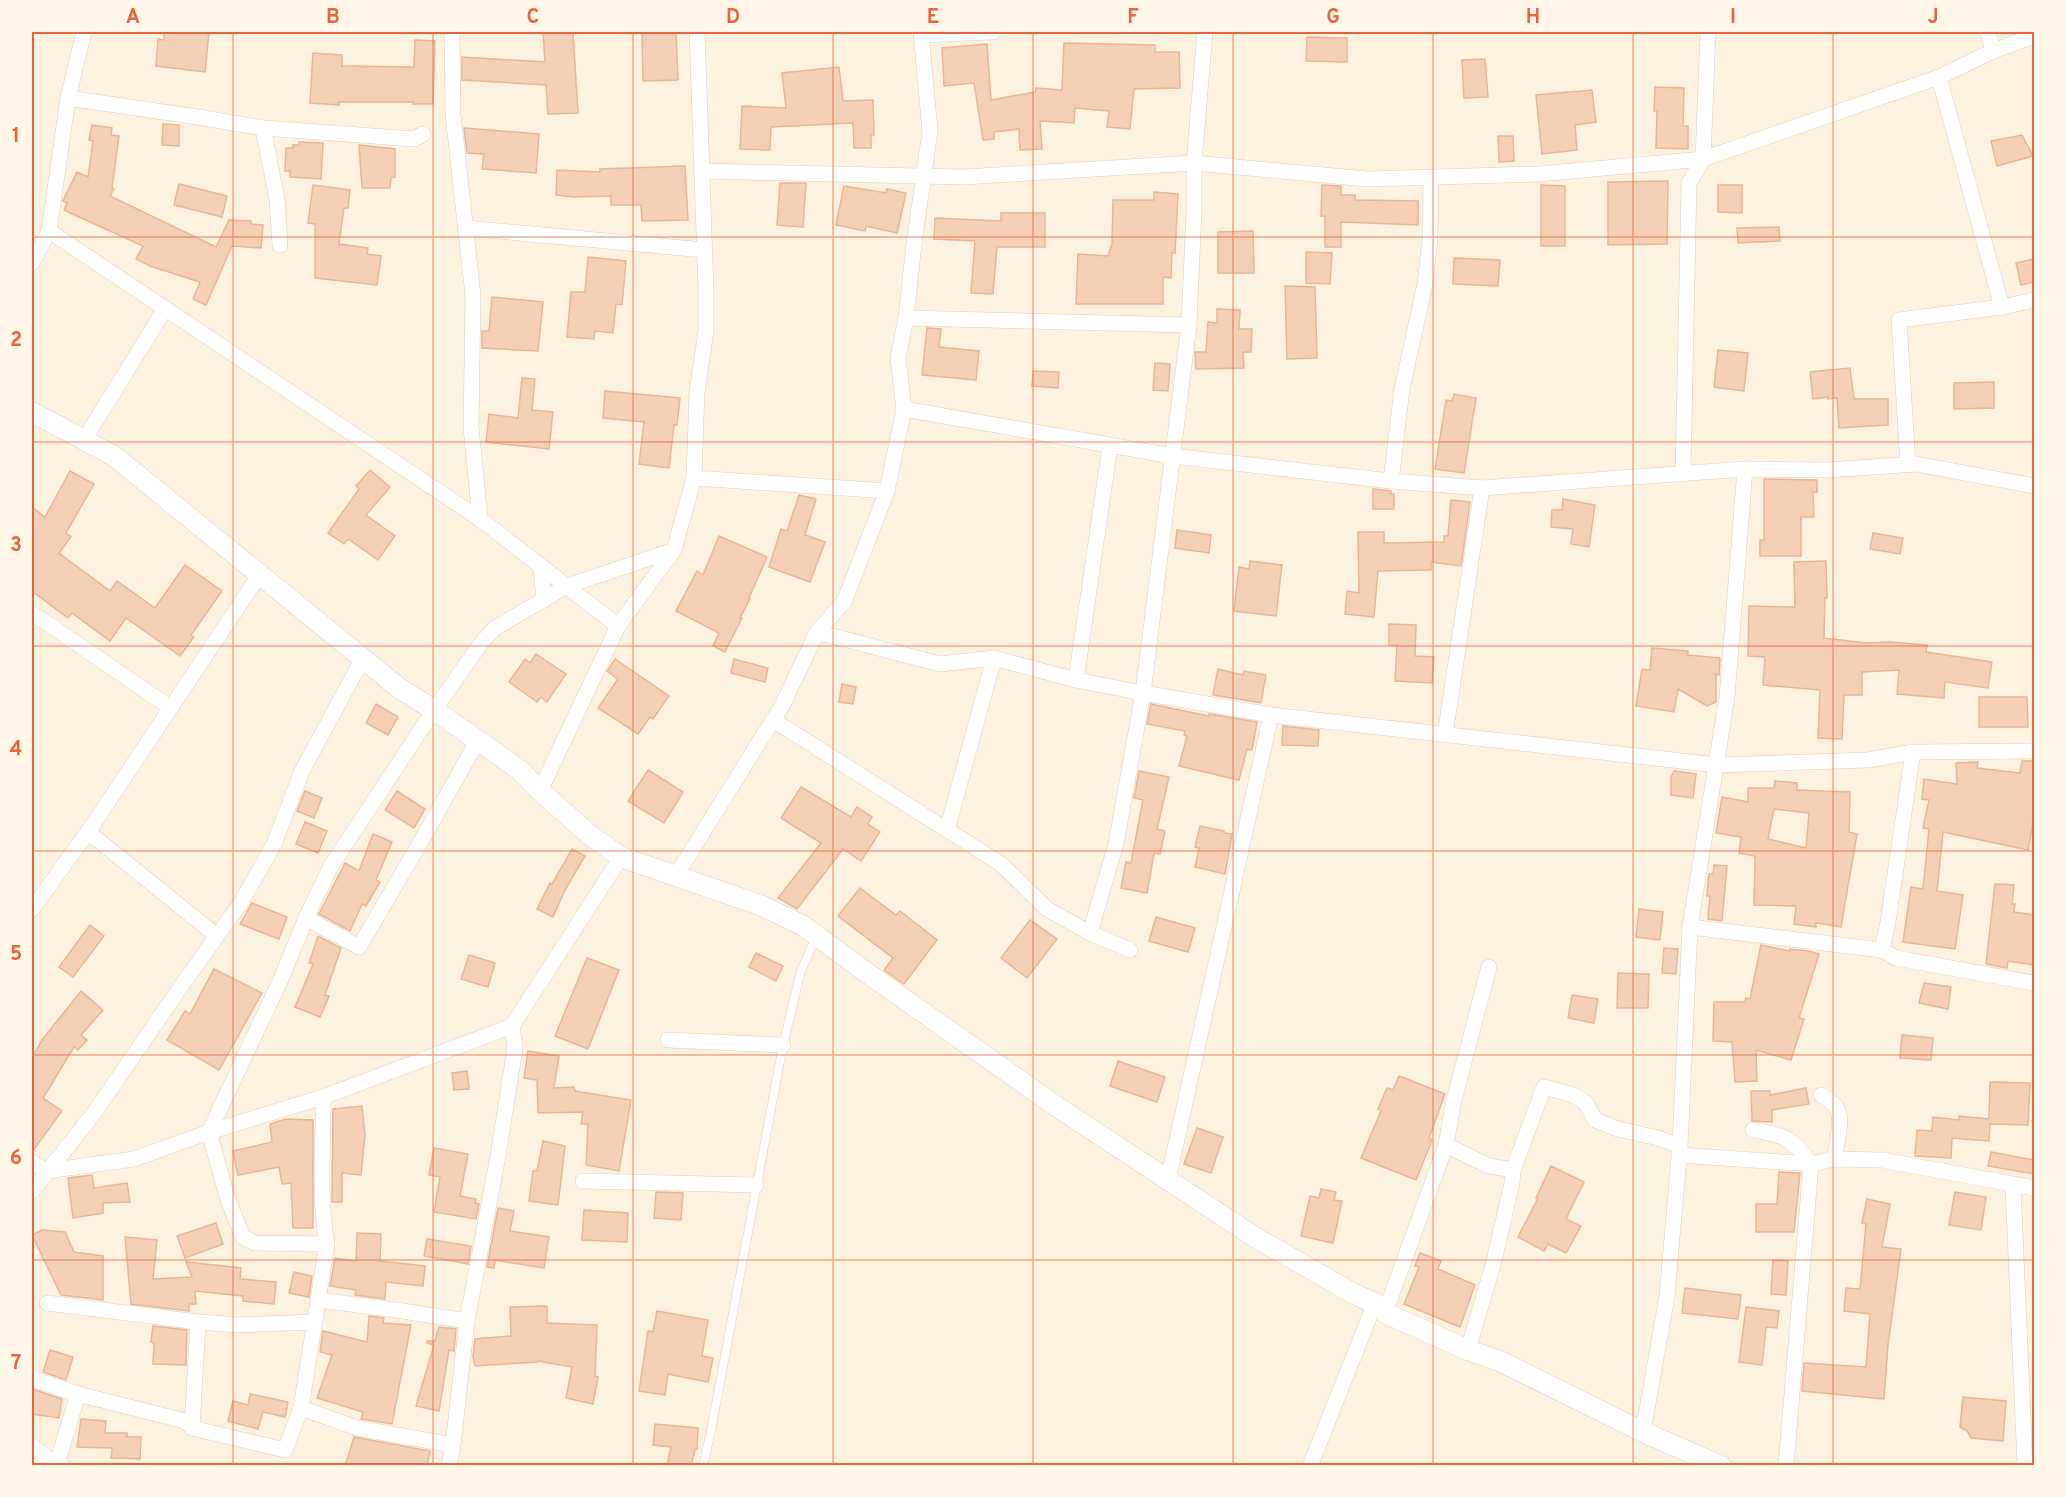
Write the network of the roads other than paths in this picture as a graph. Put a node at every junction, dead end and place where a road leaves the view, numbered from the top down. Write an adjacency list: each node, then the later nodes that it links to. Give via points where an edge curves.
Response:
1 (84, 32): 12 (street)
2 (452, 32): 20 (street, via 453,114)
3 (697, 32): 17 (street)
4 (993, 32): 8 (street)
5 (1205, 32): 16 (street)
6 (1708, 32): 15 (street)
7 (1988, 32): 10 (street)
8 (922, 33): 18 (street, via 930,131)
9 (2034, 36): 10 (street)
10 (1993, 51): 11 (street)
11 (1939, 77): 15 (street); 26 (street)
12 (68, 98): 13 (street); 21 (street)
13 (263, 128): 14 (street, via 414,139); 22 (street, via 277,199)
14 (423, 134)
15 (1703, 159): 19 (street, via 1539,174); 37 (street, via 1689,183)
16 (1194, 163): 18 (street); 19 (street, via 1367,179); 29 (street)
17 (701, 171): 18 (street); 23 (street)
18 (925, 177): 28 (street)
19 (1431, 177): 39 (street, via 1425,284 1402,388)
20 (466, 228): 23 (street); 43 (street, via 473,296 471,427)
21 (49, 231): 24 (street); 27 (street)
22 (280, 245)
23 (704, 250): 38 (street, via 706,331 696,392)
24 (32, 263)
25 (2034, 300): 26 (street)
26 (2002, 307): 35 (street, via 1899,320)
27 (165, 309): 32 (street); 43 (street)
28 (906, 318): 29 (street); 30 (street, via 898,358)
29 (1190, 325): 34 (street)
30 (904, 409): 33 (street); 42 (street)
31 (32, 412): 32 (street)
32 (84, 440): 46 (street, via 114,456)
33 (1110, 446): 34 (street); 54 (street)
34 (1172, 456): 39 (street); 55 (street)
35 (1908, 465): 36 (street, via 1828,470); 40 (street)
36 (1745, 469): 37 (street); 64 (street, via 1727,697)
37 (1683, 473): 41 (street)
38 (694, 478): 42 (street); 44 (street)
39 (1390, 481): 41 (street)
40 (2034, 486)
41 (1482, 488): 60 (street)
42 (887, 491): 51 (street, via 843,602)
43 (480, 519): 45 (street)
44 (674, 550): 47 (street); 50 (street)
45 (541, 566): 47 (street); 48 (street)
46 (260, 574): 52 (street); 56 (street)
47 (567, 586): 48 (street); 50 (street)
48 (544, 600): 57 (street, via 495,628)
49 (32, 613): 56 (street)
50 (618, 626): 65 (street)
51 (817, 632): 53 (street, via 940,664); 59 (street)
52 (363, 658): 57 (street); 75 (street, via 302,771 274,844)
53 (994, 658): 54 (street); 66 (street)
54 (1076, 680): 55 (street)
55 (1143, 693): 58 (street); 73 (street, via 1116,844)
56 (171, 708): 67 (street)
57 (434, 710): 61 (street); 71 (street, via 331,866)
58 (1271, 715): 60 (street); 94 (street)
59 (773, 720): 66 (street); 69 (street)
60 (1445, 735): 64 (street)
61 (478, 740): 65 (street, via 520,770); 71 (street, via 358,947)
62 (1913, 752): 63 (street); 64 (street, via 1868,760); 77 (street)
63 (2034, 752)
64 (1717, 765): 72 (street)
65 (540, 791): 68 (street)
66 (947, 830): 73 (street, via 1001,864 1047,909)
67 (88, 832): 70 (street); 75 (street)
68 (621, 858): 69 (street); 80 (street)
69 (675, 877): 74 (street, via 760,905)
70 (32, 909)
71 (306, 918): 86 (street)
72 (1690, 927): 77 (street); 88 (street)
73 (1090, 933): 76 (street)
74 (816, 935): 82 (lane, via 801,971); 94 (street)
75 (218, 936): 93 (street, via 92,1116)
76 (1130, 950)
77 (1882, 950): 79 (street, via 1896,958)
78 (1489, 967): 87 (street)
79 (2034, 983)
80 (512, 1026): 84 (street); 104 (street, via 515,1048)
81 (668, 1040): 82 (street)
82 (783, 1045): 96 (lane)
83 (1821, 1095): 89 (street, via 1837,1107 1842,1119)
84 (323, 1097): 86 (street); 100 (street, via 322,1208)
85 (1753, 1130): 91 (street, via 1790,1139)
86 (208, 1132): 93 (street, via 134,1159); 100 (street, via 243,1237 255,1243)
87 (1446, 1145): 92 (street, via 1489,1166); 103 (street)
88 (1680, 1151): 91 (street); 92 (street, via 1658,1138 1595,1120 1586,1103 1544,1087); 112 (street, via 1667,1296)
89 (1835, 1159): 91 (street); 97 (street, via 1882,1160)
90 (32, 1162): 93 (street)
91 (1811, 1164): 120 (street)
92 (1513, 1170): 107 (street, via 1493,1265)
93 (46, 1172): 99 (street)
94 (1167, 1180): 103 (street, via 1253,1236)
95 (583, 1181): 96 (street)
96 (756, 1185): 118 (lane)
97 (2013, 1185): 98 (street); 121 (street)
98 (2034, 1188)
99 (32, 1191)
100 (327, 1244): 101 (street)
101 (319, 1300): 104 (street); 106 (street)
102 (47, 1303): 105 (street)
103 (1380, 1308): 107 (street); 119 (street)
104 (467, 1321): 114 (street)
105 (198, 1322): 106 (street); 111 (street)
106 (313, 1322): 110 (street)
107 (1468, 1350): 112 (street, via 1503,1362)
108 (32, 1379): 109 (street)
109 (78, 1394): 111 (street, via 185,1421); 115 (street)
110 (301, 1408): 111 (street, via 285,1450); 114 (street, via 357,1428)
111 (192, 1428)
112 (1643, 1432): 116 (street)
113 (32, 1445): 115 (street)
114 (453, 1445): 117 (street)
115 (58, 1465)
116 (1719, 1465)
117 (448, 1466)
118 (703, 1466)
119 (1311, 1466)
120 (1786, 1466)
121 (2025, 1466)

